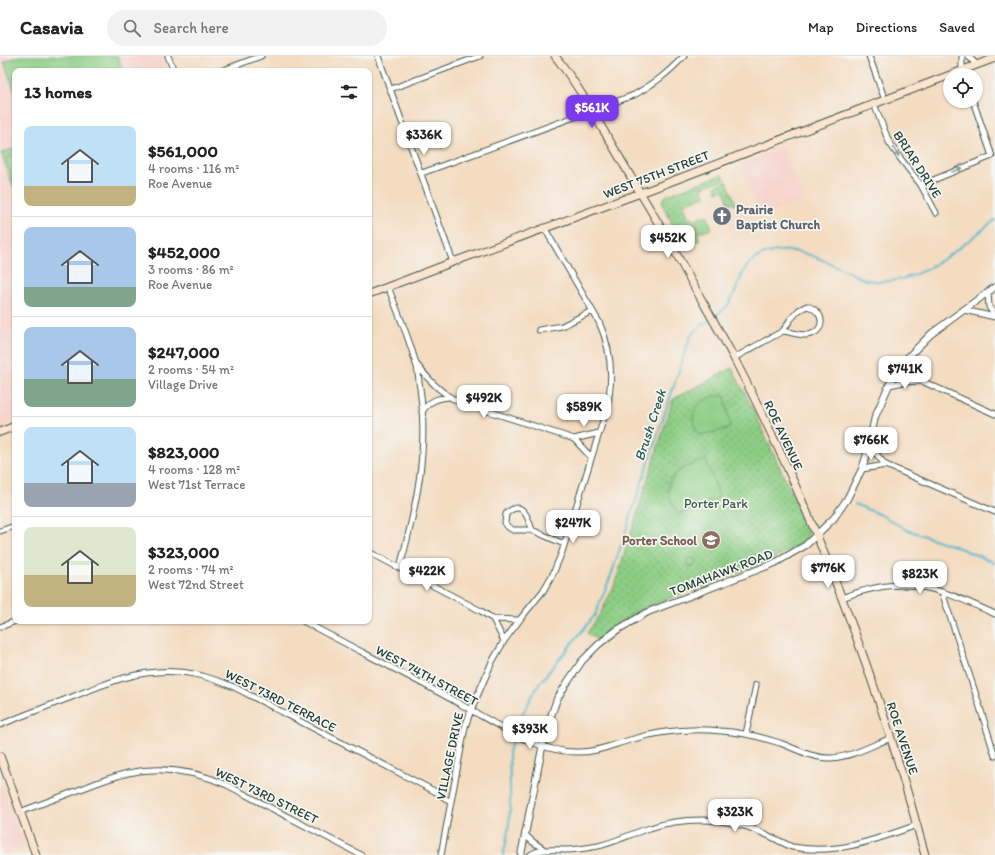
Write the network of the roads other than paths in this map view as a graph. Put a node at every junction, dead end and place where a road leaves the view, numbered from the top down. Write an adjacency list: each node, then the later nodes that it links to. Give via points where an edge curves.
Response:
1 (168, 56): 12 (street)
2 (261, 56): 13 (street)
3 (378, 56): 17 (street)
4 (480, 56): 17 (street)
5 (555, 56): 21 (main road, ROE AVENUE)
6 (684, 56): 21 (street, via 655,83 634,95)
7 (869, 56): 18 (street)
8 (962, 56): 14 (street)
9 (968, 56): 11 (street)
10 (995, 58): 11 (main road, WEST 75TH STREET)
11 (977, 65): 15 (main road, WEST 75TH STREET)
12 (173, 68)
13 (229, 68)
14 (963, 68)
15 (972, 68)
16 (943, 78): 18 (main road, WEST 75TH STREET)
17 (391, 89): 22 (street)
18 (885, 100): 19 (main road, WEST 75TH STREET)
19 (874, 104): 23 (street, BRIAR DRIVE, one-way to 23, via 889,142); 24 (main road, WEST 75TH STREET)
20 (975, 108): 23 (street, one-way to 20, via 992,156)
21 (592, 111): 22 (street); 24 (main road, ROE AVENUE)
22 (422, 173): 27 (street)
23 (921, 185): 25 (street, BRIAR DRIVE)
24 (641, 193): 26 (main road, WEST 75TH STREET); 37 (main road, ROE AVENUE)
25 (936, 213)
26 (544, 229): 27 (main road, WEST 75TH STREET); 33 (street, VILLAGE DRIVE)
27 (453, 262): 28 (main road, WEST 75TH STREET)
28 (388, 287): 30 (main road, WEST 75TH STREET); 39 (street)
29 (995, 287): 31 (street, TOMAHAWK ROAD)
30 (372, 293)
31 (988, 293): 32 (street, TOMAHAWK ROAD); 34 (street, via 989,307)
32 (964, 310): 34 (street); 38 (street, TOMAHAWK ROAD, via 931,334)
33 (592, 311): 35 (street, via 562,326); 47 (street, VILLAGE DRIVE, via 606,339 612,372 608,403)
34 (995, 316)
35 (539, 330)
36 (784, 332): 36 (street, via 799,310 807,306 814,308 819,314 819,328 813,333 806,335); 37 (street)
37 (734, 358): 57 (main road, ROE AVENUE)
38 (905, 360): 40 (street, via 909,371); 41 (street, TOMAHAWK ROAD)
39 (416, 364): 42 (street, via 432,383); 43 (street)
40 (921, 381): 41 (street); 44 (street)
41 (888, 385): 49 (street, TOMAHAWK ROAD, via 875,416)
42 (449, 397): 43 (street, via 432,401); 48 (street)
43 (422, 412): 60 (street, via 420,479)
44 (995, 414)
45 (12, 427): 46 (main road)
46 (0, 432)
47 (599, 433): 48 (street); 50 (street, VILLAGE DRIVE)
48 (574, 439): 50 (street)
49 (869, 445): 51 (street); 52 (street, TOMAHAWK ROAD)
50 (591, 457): 58 (street, VILLAGE DRIVE)
51 (886, 465): 52 (street); 53 (street)
52 (862, 470): 57 (street, TOMAHAWK ROAD, via 842,507)
53 (995, 512)
54 (12, 527): 56 (street)
55 (532, 530): 55 (street, via 513,530 508,527 505,523 506,514 512,509 522,509); 58 (street)
56 (0, 531)
57 (817, 536): 62 (main road, ROE AVENUE); 75 (street, TOMAHAWK ROAD, via 781,560 648,612 617,630 582,661 567,683 551,713)
58 (564, 544): 65 (street, VILLAGE DRIVE, via 547,585)
59 (372, 553): 60 (street)
60 (400, 567): 64 (street)
61 (942, 592): 62 (street, via 913,585 890,585); 63 (street); 77 (street)
62 (842, 598): 74 (main road, ROE AVENUE)
63 (995, 614)
64 (493, 619): 65 (street); 69 (street)
65 (519, 620): 69 (street, VILLAGE DRIVE)
66 (12, 622): 68 (street)
67 (309, 624): 71 (street, WEST 74TH STREET)
68 (0, 627)
69 (504, 641): 71 (street, VILLAGE DRIVE)
70 (756, 685): 73 (street)
71 (471, 710): 75 (street, WEST 74TH STREET, via 504,729); 78 (street, VILLAGE DRIVE)
72 (0, 725): 78 (street, WEST 73RD TERRACE, via 124,677 156,672 197,674 234,687 440,794)
73 (746, 734): 74 (street, WEST 74TH STREET, via 822,758 848,755); 75 (street, WEST 74TH STREET, via 722,730 672,731 585,752 564,752)
74 (891, 738): 80 (main road, ROE AVENUE)
75 (542, 746): 81 (street, TOMAHAWK ROAD)
76 (0, 756): 79 (main road)
77 (995, 756)
78 (450, 802): 85 (street, VILLAGE DRIVE)
79 (20, 812): 83 (main road); 84 (street, WEST 73RD STREET, via 128,773 151,770 184,772 227,784)
80 (917, 825): 82 (street, via 852,848 826,853 792,846 746,826 705,820 667,823 591,847); 88 (main road, ROE AVENUE)
81 (525, 835): 82 (street); 86 (street, TOMAHAWK ROAD)
82 (545, 850): 87 (street)
83 (36, 855)
84 (361, 855)
85 (441, 855)
86 (521, 855)
87 (530, 855)
88 (925, 855)

